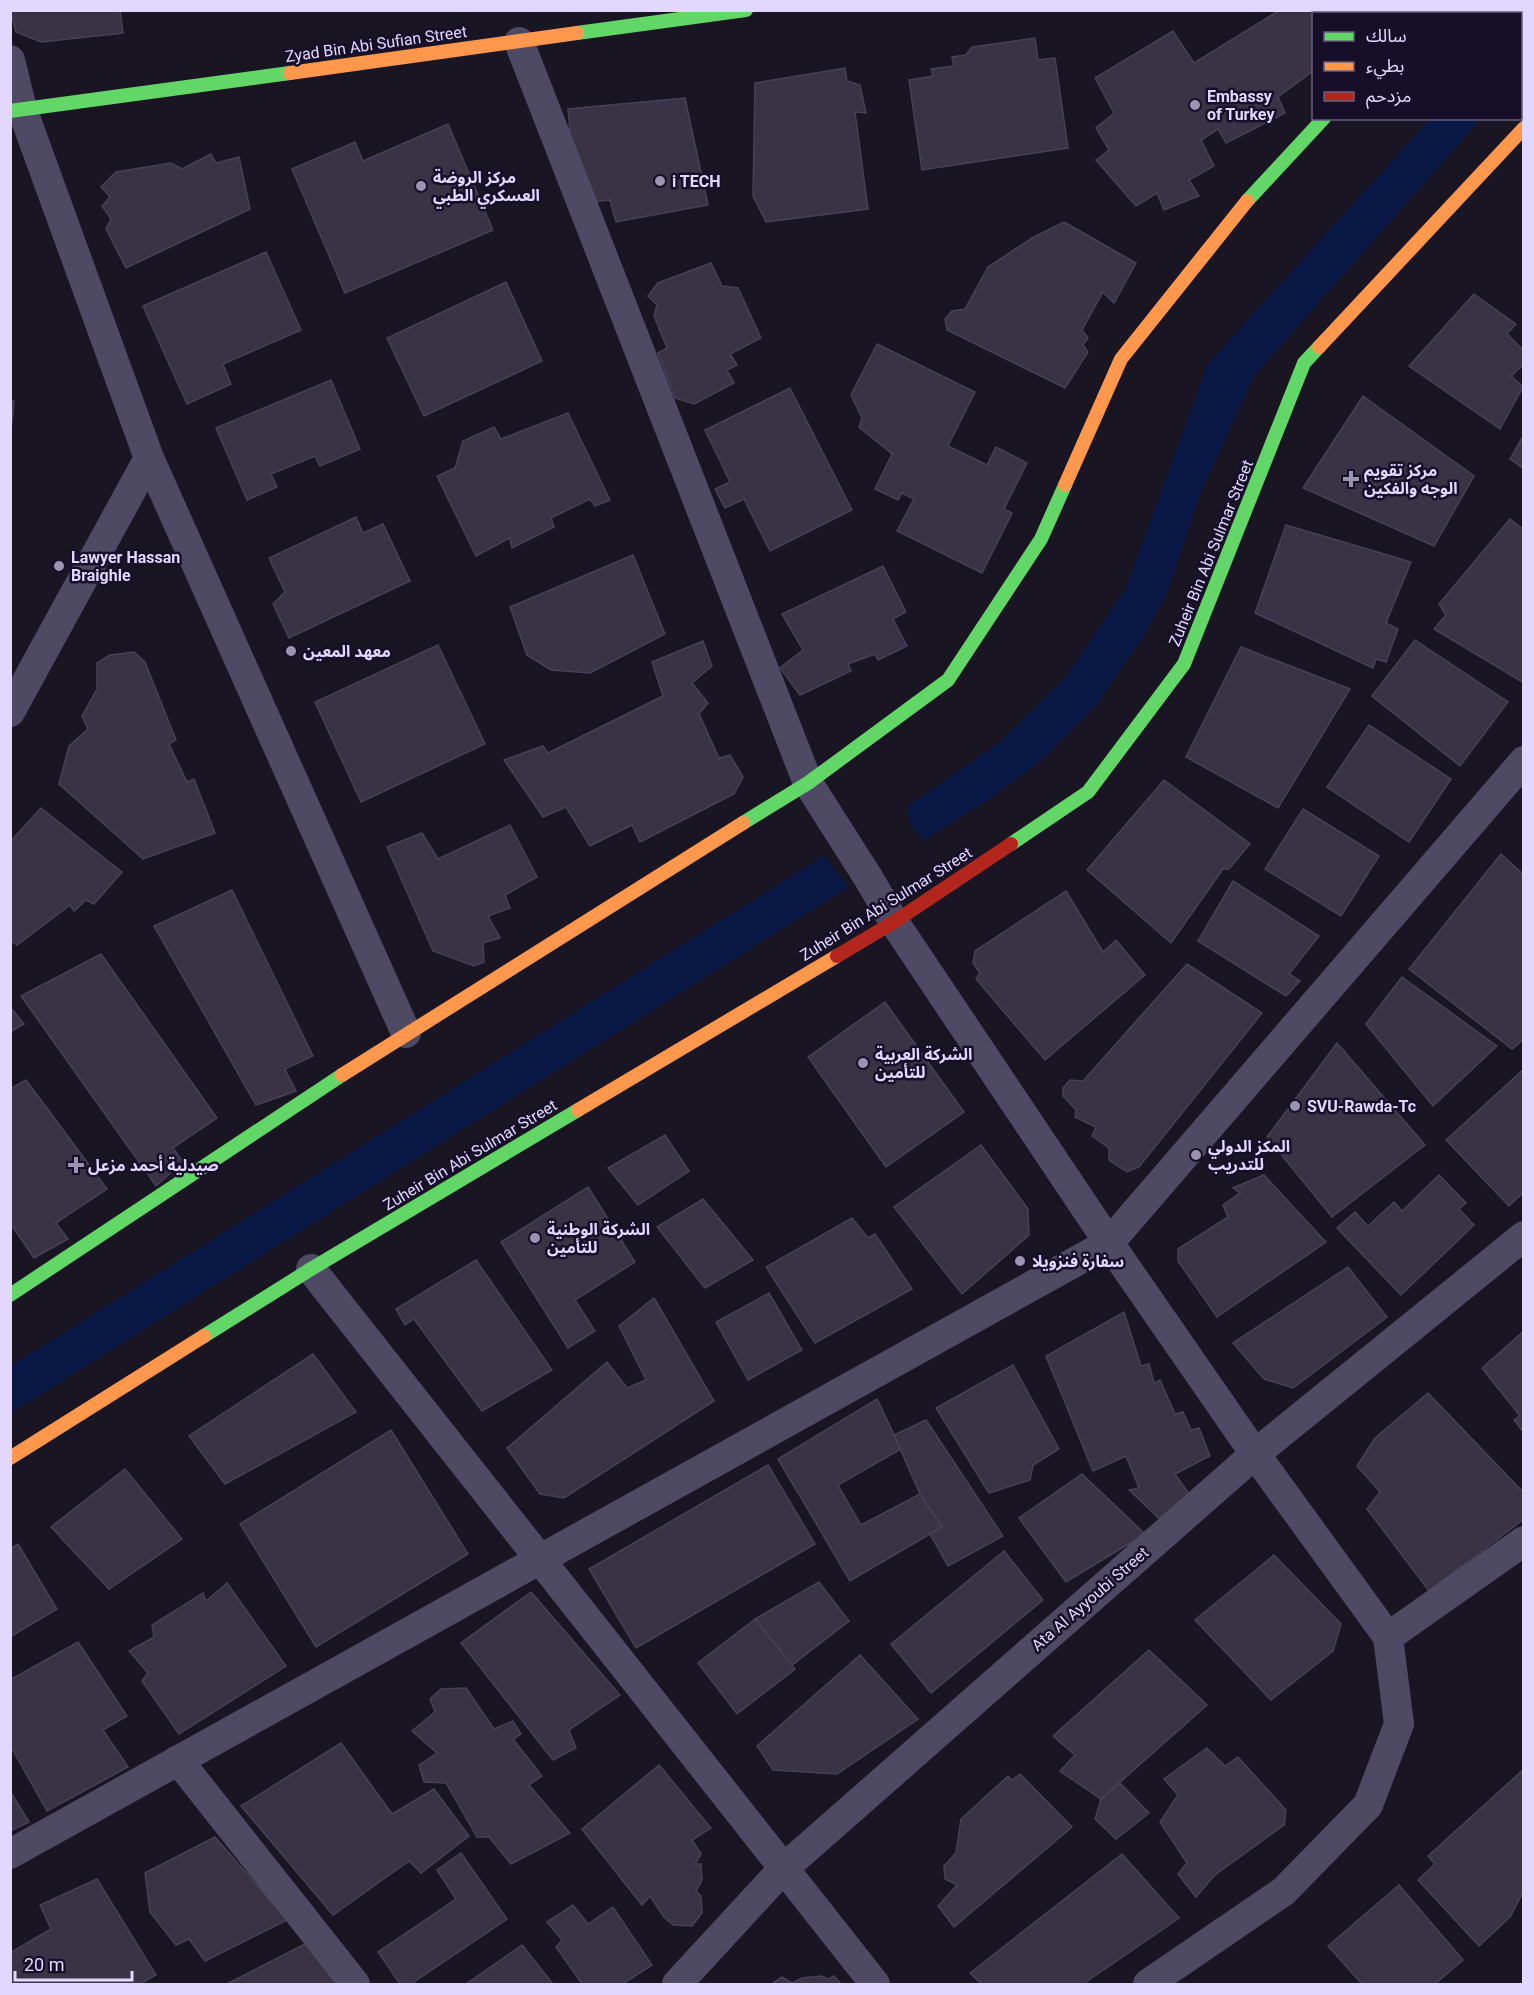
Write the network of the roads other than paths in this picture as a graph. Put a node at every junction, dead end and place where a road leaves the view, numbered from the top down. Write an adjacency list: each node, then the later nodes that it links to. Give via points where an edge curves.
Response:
1 (746, 10): 2 (street, Zyad Bin Abi Sufian Street)
2 (519, 42): 4 (street, Zyad Bin Abi Sufian Street); 10 (street)
3 (10, 60): 4 (street)
4 (16, 110): 7 (street)
5 (1322, 120): 10 (street, via 1253,194 1121,359 1041,539 948,680)
6 (1524, 128): 11 (street, Zuheir Bin Abi Sulmar Street, via 1304,363 1184,664 1088,792)
7 (149, 458): 8 (street); 12 (street)
8 (10, 712)
9 (1524, 761): 14 (street)
10 (808, 783): 11 (street); 12 (street)
11 (894, 922): 14 (street); 15 (street, Zuheir Bin Abi Sulmar Street)
12 (406, 1033): 16 (street)
13 (1524, 1236): 17 (street, Ata Al Ayyoubi Street)
14 (1109, 1243): 17 (street); 20 (street)
15 (311, 1269): 18 (street, Zuheir Bin Abi Sulmar Street); 20 (street)
16 (10, 1295)
17 (1256, 1454): 21 (street); 24 (street, Ata Al Ayyoubi Street)
18 (10, 1458)
19 (1524, 1541): 21 (street)
20 (539, 1560): 22 (street); 24 (street)
21 (1388, 1637): 28 (street, via 1399,1724 1368,1805 1284,1891)
22 (178, 1760): 23 (street); 25 (street)
23 (10, 1854)
24 (783, 1869): 26 (street, Ata Al Ayyoubi Street); 27 (street)
25 (355, 1984)
26 (677, 1984)
27 (874, 1984)
28 (1148, 1984)

